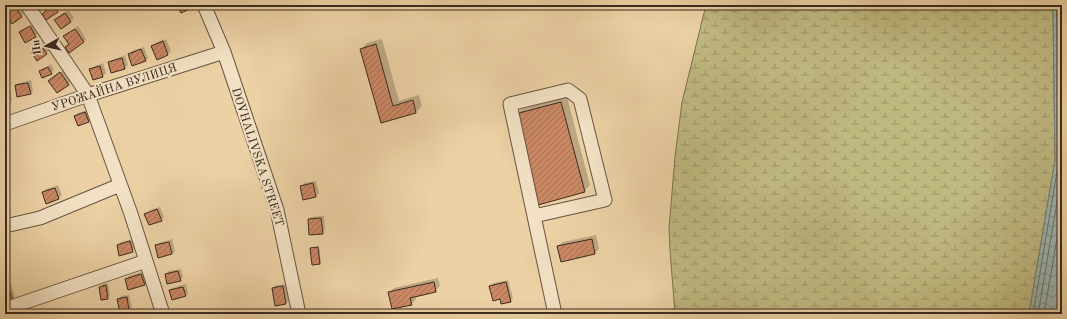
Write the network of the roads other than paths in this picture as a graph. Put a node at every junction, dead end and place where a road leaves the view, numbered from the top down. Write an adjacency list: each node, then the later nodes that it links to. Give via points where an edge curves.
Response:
1 (28, 5): 4 (street)
2 (204, 5): 3 (street, DOVHALIVSKA STREET)
3 (224, 52): 4 (street, УРОЖАЙНА ВУЛИЦЯ); 12 (street, DOVHALIVSKA STREET, via 277,210)
4 (88, 95): 5 (street, УРОЖАЙНА ВУЛИЦЯ); 6 (street)
5 (5, 124)
6 (120, 185): 8 (street, via 40,218); 9 (street)
7 (534, 216): 7 (street, via 510,104 568,90 580,99 606,200); 13 (street)
8 (5, 226)
9 (146, 261): 10 (street); 11 (street)
10 (5, 310)
11 (163, 314)
12 (299, 314)
13 (555, 314)

